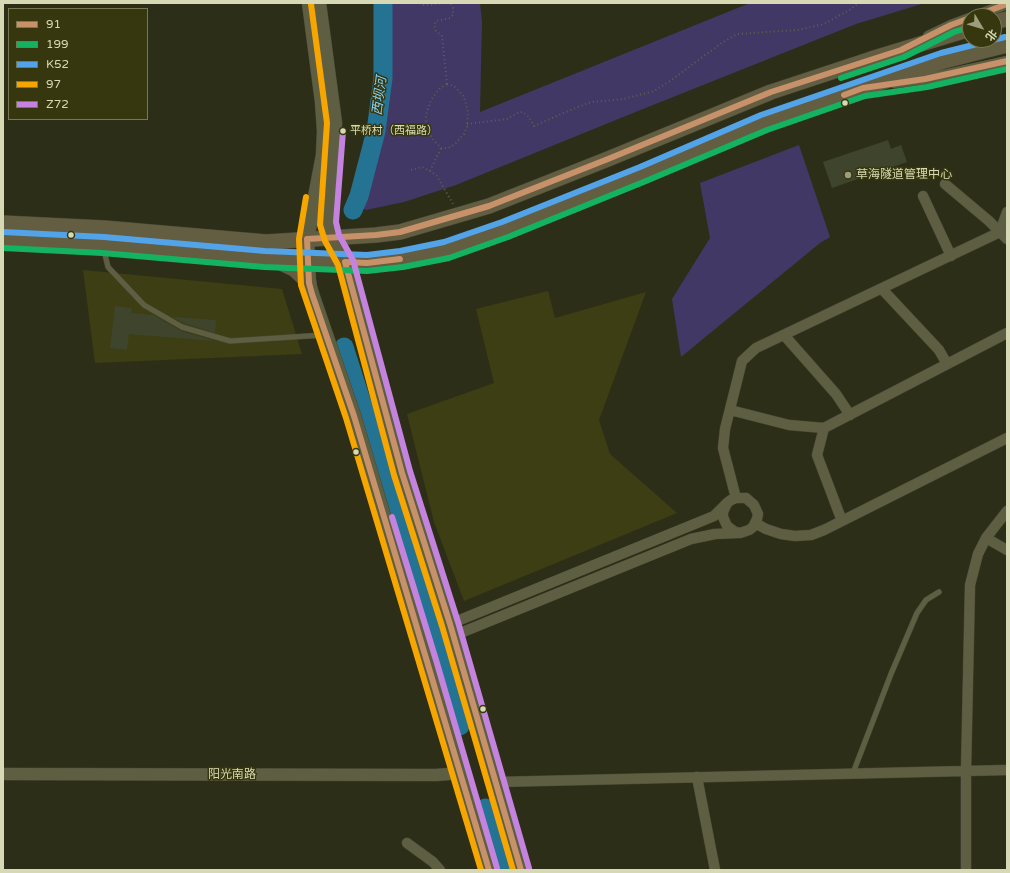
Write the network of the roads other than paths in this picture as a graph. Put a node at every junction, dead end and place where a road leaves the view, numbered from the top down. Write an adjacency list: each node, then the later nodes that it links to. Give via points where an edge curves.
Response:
1 (309, 3): 18 (main road, via 324,131 323,155)
2 (319, 3): 16 (main road, via 335,123 328,223)
3 (1007, 4): 4 (street)
4 (996, 8)
5 (962, 21): 8 (street)
6 (962, 31): 8 (main road)
7 (1007, 45): 10 (main road, via 944,61)
8 (901, 50): 16 (main road, via 771,92 489,206 400,232)
9 (1007, 60): 10 (street, via 925,79)
10 (863, 88): 23 (main road, via 764,123 505,230 446,250 367,264)
11 (945, 184): 15 (street)
12 (923, 196): 20 (street)
13 (1007, 212): 15 (street)
14 (3, 223): 18 (main road, via 104,228 266,242)
15 (1004, 236): 20 (street)
16 (332, 238): 18 (main road); 23 (main road)
17 (3, 240): 19 (main road)
18 (307, 240): 22 (main road)
19 (103, 245): 21 (main road); 27 (lane, via 108,267 144,306 182,327 230,341)
20 (950, 256): 25 (street)
21 (275, 260): 22 (main road); 24 (main road, via 294,269)
22 (308, 261): 23 (main road); 24 (main road)
23 (345, 262): 42 (main road, via 402,473)
24 (309, 283): 27 (main road)
25 (882, 288): 28 (street); 29 (street, via 940,350)
26 (1007, 333): 29 (street)
27 (326, 335): 44 (main road, via 354,416)
28 (784, 335): 30 (street, via 756,348 742,361); 31 (street, via 836,394)
29 (947, 364): 31 (street)
30 (730, 410): 32 (street, via 789,425); 34 (street, via 723,448)
31 (850, 414): 32 (street)
32 (824, 428): 36 (street, via 817,456)
33 (1007, 438): 36 (street)
34 (732, 501): 37 (street, via 746,498 754,505 758,514); 38 (street, via 723,512 724,522 730,530); 42 (street, via 714,516)
35 (1007, 511): 39 (street)
36 (842, 521): 37 (street, via 811,535 795,536 781,534)
37 (755, 523): 38 (street, via 749,530)
38 (740, 532): 42 (street, via 691,539)
39 (986, 538): 40 (street); 45 (street, via 978,554 970,585)
40 (1007, 550)
41 (939, 592): 47 (lane, via 926,600 917,613)
42 (452, 630): 49 (main road)
43 (1007, 770): 45 (street)
44 (461, 771): 46 (street, 阳光南路, via 436,775); 52 (main road)
45 (966, 771): 47 (street); 55 (street)
46 (3, 774)
47 (853, 774): 48 (street)
48 (697, 777): 49 (street); 54 (street)
49 (497, 782): 53 (main road)
50 (407, 842): 51 (street)
51 (440, 870)
52 (489, 870)
53 (521, 870)
54 (715, 870)
55 (966, 870)

